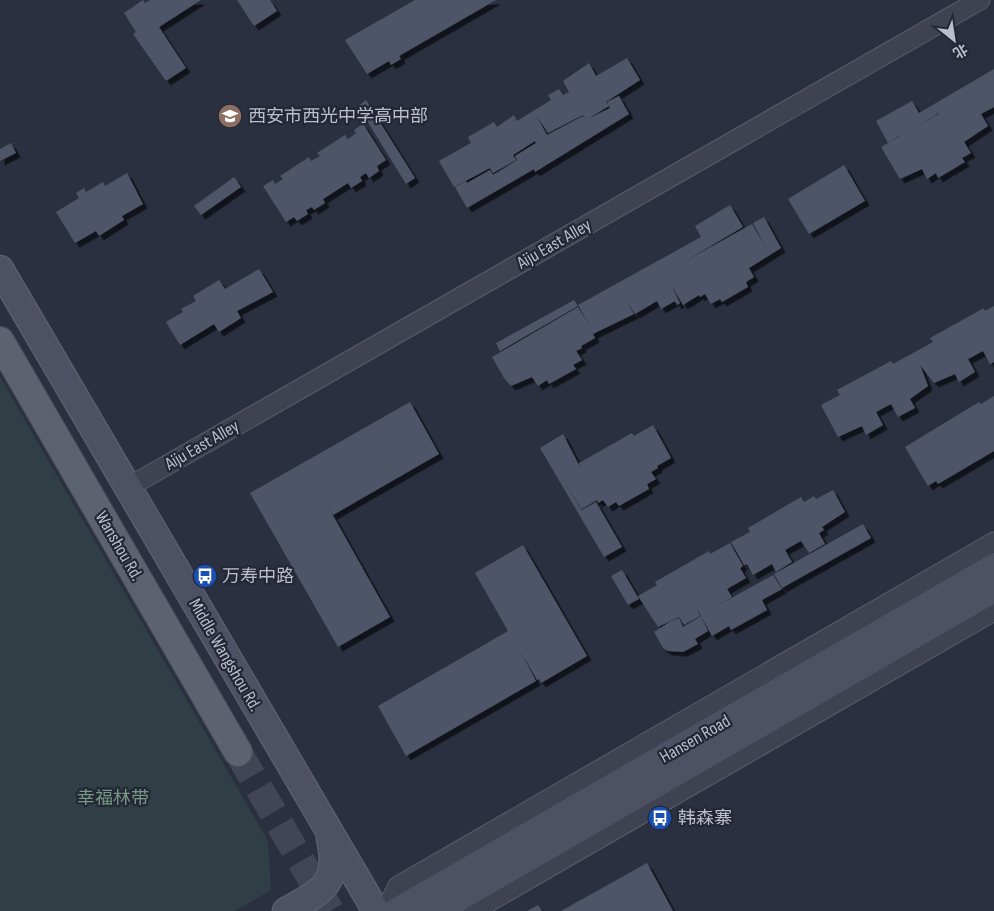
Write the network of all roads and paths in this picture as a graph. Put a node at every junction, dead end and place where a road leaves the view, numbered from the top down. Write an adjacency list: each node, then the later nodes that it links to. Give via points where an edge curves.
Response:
1 (980, 0): 4 (street, Aiju East Alley)
2 (0, 269): 4 (main road, Middle Wangshou Rd.)
3 (0, 341): 9 (main road, Wanshou Rd.)
4 (127, 488): 10 (main road, Middle Wangshou Rd.)
5 (994, 542): 13 (street, via 398,886)
6 (994, 567): 14 (main road, Hansen Road)
7 (994, 590): 15 (main road, Hansen Road)
8 (994, 611): 16 (street)
9 (238, 752)
10 (329, 832): 11 (main road, via 334,857 333,873 317,893); 12 (main road, Middle Wangshou Rd.)
11 (286, 911)
12 (376, 911)
13 (385, 911)
14 (397, 911)
15 (436, 911)
16 (473, 911)

